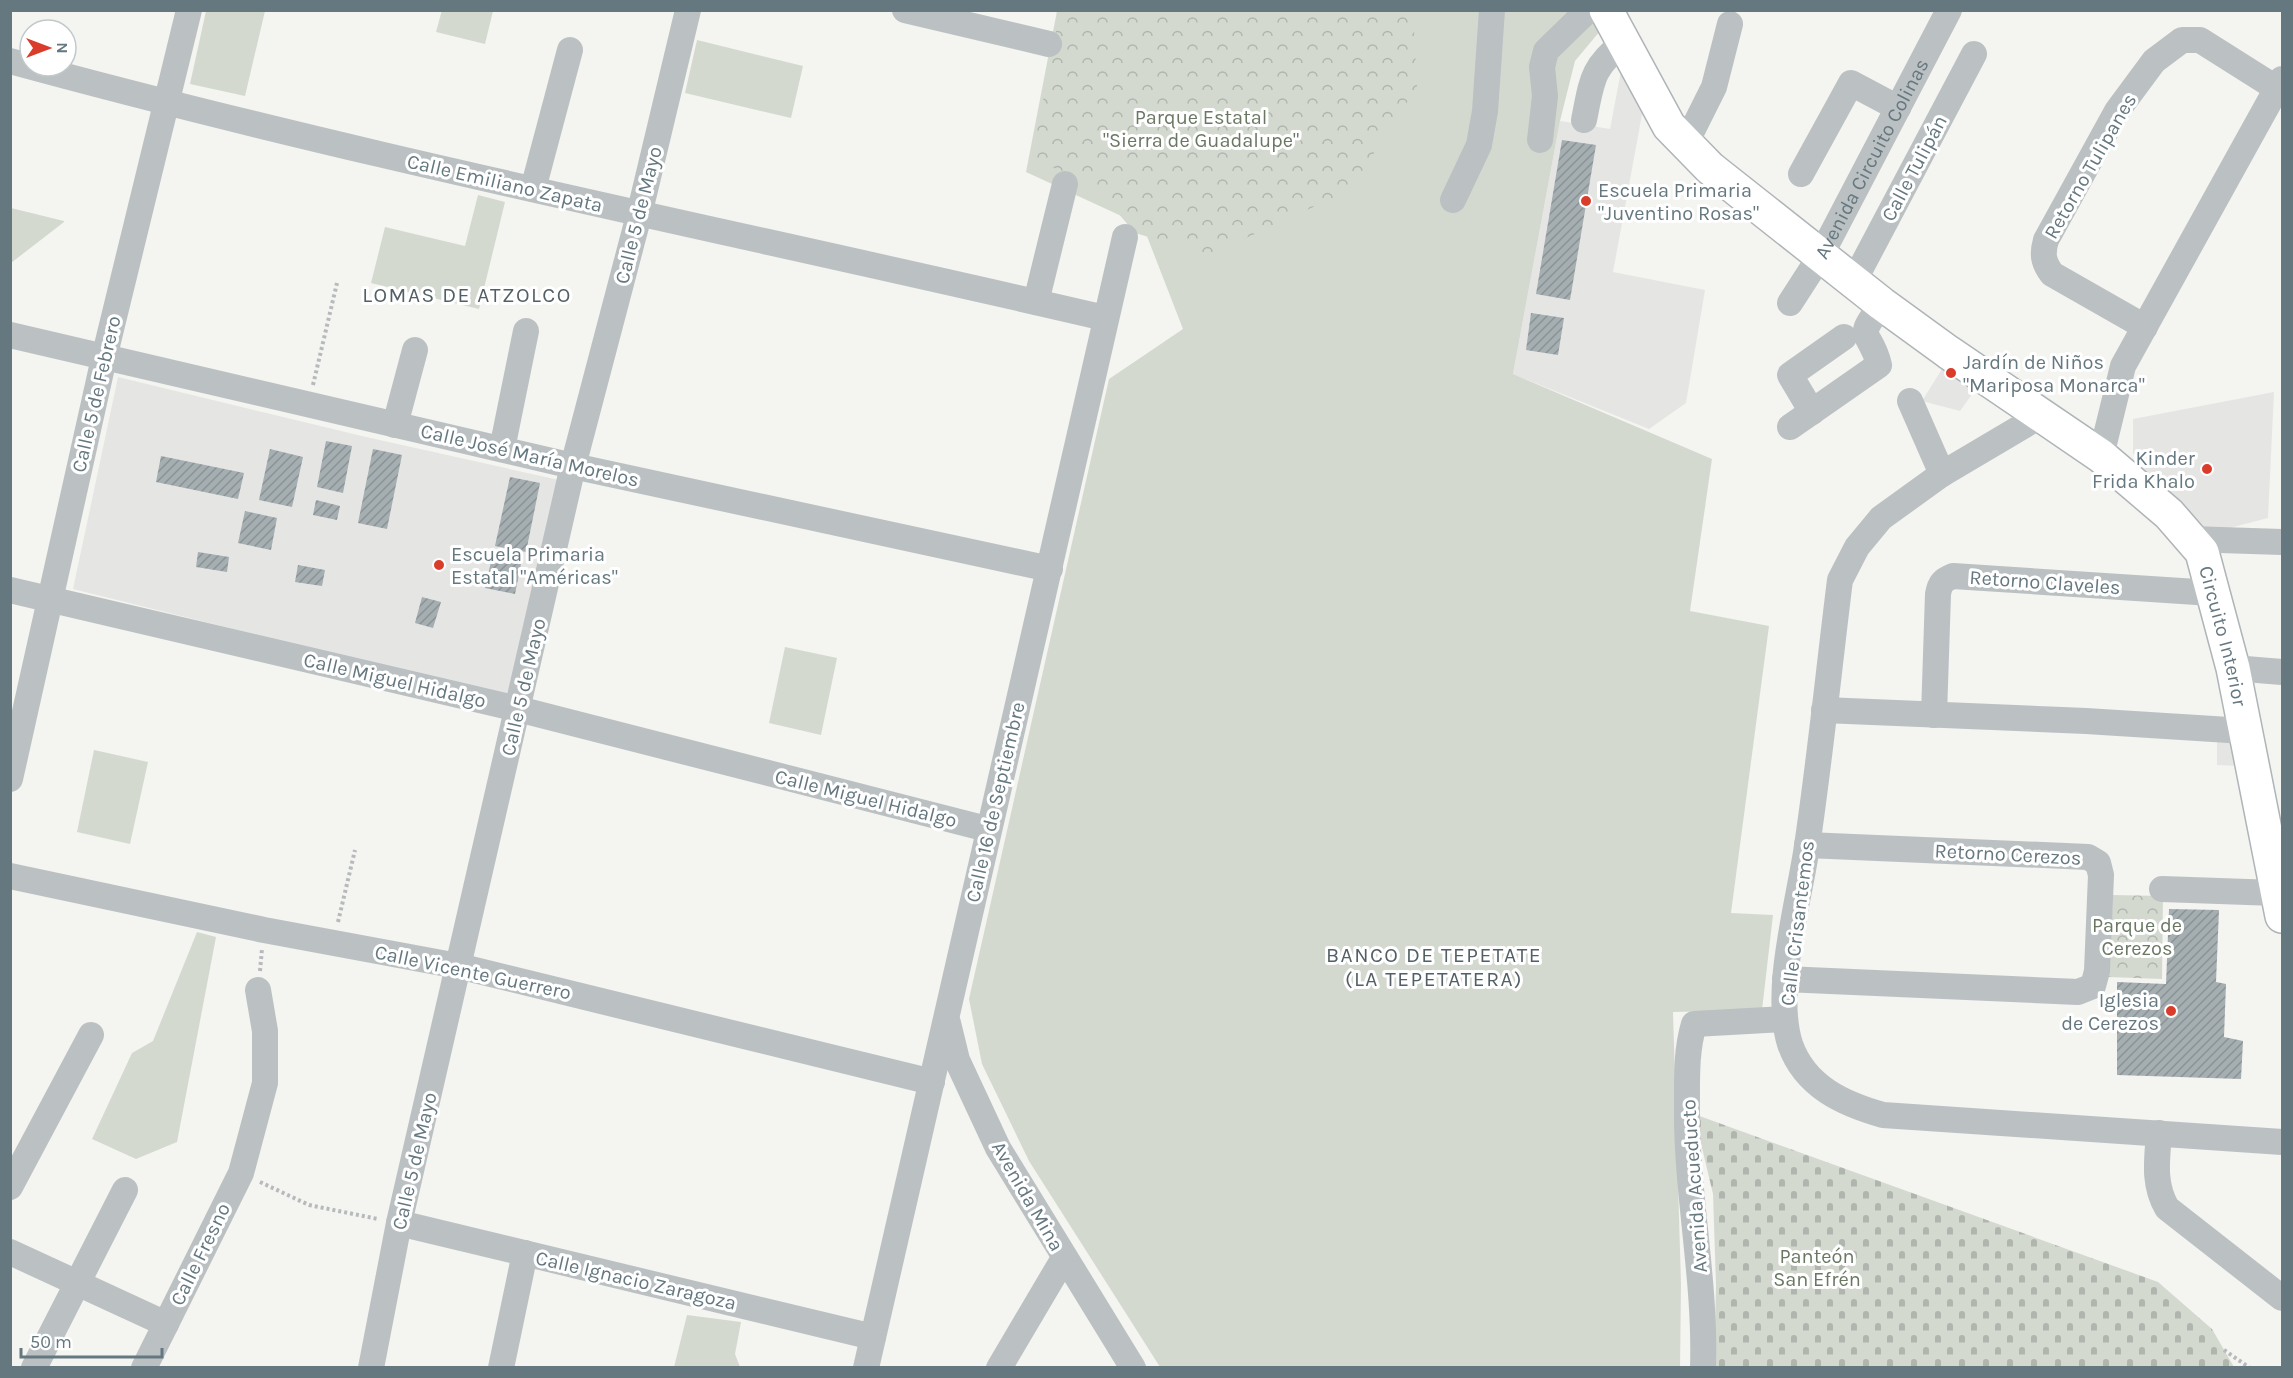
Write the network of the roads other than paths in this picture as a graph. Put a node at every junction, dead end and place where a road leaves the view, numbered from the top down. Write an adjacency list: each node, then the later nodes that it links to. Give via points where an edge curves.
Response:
1 (189, 10): 15 (street, Calle 5 de Febrero)
2 (688, 10): 24 (street, Calle 5 de Mayo)
3 (905, 10): 10 (street)
4 (1492, 10): 23 (street, via 1479,145)
5 (1588, 10): 18 (street, via 1546,51)
6 (1606, 10): 9 (main road)
7 (1949, 10): 16 (street, Avenida Circuito Colinas)
8 (1730, 24): 19 (street, via 1714,87)
9 (1624, 42): 17 (street, via 1595,70); 19 (main road, via 1669,126)
10 (1049, 44)
11 (570, 50): 22 (street)
12 (1974, 54): 27 (street, Calle Tulipán)
13 (10, 61): 15 (street, Calle Emiliano Zapata)
14 (2279, 84): 32 (street); 32 (street, Retorno Tulipanes, via 2200,40 2182,40 2154,60 2117,111 2043,252 2045,265 2052,274)
15 (166, 103): 22 (street, Calle Emiliano Zapata); 37 (street, Calle 5 de Febrero)
16 (1898, 108): 20 (street, via 1851,83); 26 (street, Avenida Circuito Colinas)
17 (1584, 120)
18 (1540, 140)
19 (1685, 145): 26 (main road)
20 (1801, 174)
21 (1065, 184): 28 (street)
22 (533, 189): 24 (street, Calle Emiliano Zapata)
23 (1453, 200)
24 (639, 215): 28 (street, Calle Emiliano Zapata); 45 (street, Calle 5 de Mayo)
25 (1125, 237): 31 (street, Calle 16 de Septiembre)
26 (1821, 255): 27 (main road, Avenida Circuito Colinas); 29 (street)
27 (1854, 281): 30 (main road, Avenida Circuito Colinas)
28 (1036, 302): 31 (street, Calle Emiliano Zapata)
29 (1790, 303)
30 (1882, 304): 39 (street, via 1866,326 1865,338 1879,365); 40 (main road, Avenida Circuito Colinas)
31 (1106, 318): 49 (street, Calle 16 de Septiembre)
32 (2145, 327): 44 (street, via 2122,366)
33 (526, 331): 43 (street)
34 (10, 335): 37 (street, Calle José María Morelos)
35 (1844, 337): 39 (street, via 1790,375)
36 (415, 350): 41 (street)
37 (104, 358): 41 (street, Calle José María Morelos); 52 (street, Calle 5 de Febrero)
38 (1910, 400): 46 (street)
39 (1812, 411): 42 (street)
40 (2040, 416): 44 (main road, Avenida Circuito Colinas); 46 (street, Calle Crisantemos)
41 (395, 424): 43 (street, Calle José María Morelos)
42 (1790, 427)
43 (502, 449): 45 (street, Calle José María Morelos)
44 (2101, 456): 47 (main road, Circuito Interior, via 2169,514)
45 (573, 466): 49 (street, Calle José María Morelos); 55 (street, Calle 5 de Mayo)
46 (1942, 474): 56 (street, Calle Crisantemos, via 1881,518 1857,547 1840,580)
47 (2190, 539): 48 (street); 51 (main road, Circuito Interior, via 2202,552)
48 (2283, 542)
49 (1050, 569): 60 (street, Calle 16 de Septiembre)
50 (10, 590): 52 (street, Calle Miguel Hidalgo)
51 (2212, 593): 53 (main road, Circuito Interior); 57 (street, Retorno Claveles, via 1953,576 1946,579 1938,594)
52 (50, 598): 55 (street, Calle Miguel Hidalgo); 59 (street, Calle 5 de Febrero)
53 (2233, 668): 54 (street); 58 (main road, Circuito Interior)
54 (2283, 672)
55 (518, 709): 60 (street, Calle Miguel Hidalgo); 65 (street, Calle 5 de Mayo)
56 (1824, 710): 57 (street); 61 (street, Calle Crisantemos)
57 (1934, 715): 58 (street)
58 (2245, 730): 64 (main road, Circuito Interior)
59 (10, 779)
60 (987, 829): 68 (street, Calle 16 de Septiembre)
61 (1807, 845): 66 (street, Calle Crisantemos); 66 (street, Retorno Cerezos, via 2088,857 2098,863 2101,875 2097,971 2093,986 2078,992)
62 (10, 876): 65 (street, Calle Vicente Guerrero)
63 (2162, 889): 64 (street)
64 (2280, 904)
65 (458, 966): 71 (street, Calle Vicente Guerrero); 76 (street, Calle 5 de Mayo)
66 (1785, 979): 69 (street, Calle Crisantemos)
67 (258, 990): 82 (street, Calle Fresno, via 266,1031 265,1083 241,1173)
68 (946, 1015): 71 (street, Calle 16 de Septiembre); 79 (street, Avenida Mina, via 957,1060 998,1148)
69 (1785, 1018): 72 (street, Calle Crisantemos, via 1791,1045 1804,1070 1830,1096 1853,1106 1883,1115); 91 (street, Avenida Acueducto, via 1694,1024 1687,1049 1687,1143 1704,1319)
70 (91, 1035): 74 (street)
71 (933, 1082): 83 (street, Calle 16 de Septiembre)
72 (2159, 1133): 73 (street, Calle Crisantemos); 81 (street, via 2156,1179 2158,1194 2167,1208)
73 (2283, 1142)
74 (10, 1187)
75 (125, 1190): 80 (street)
76 (399, 1223): 78 (street, Calle Ignacio Zaragoza); 86 (street, Calle 5 de Mayo)
77 (10, 1252): 80 (street)
78 (525, 1254): 83 (street, Calle Ignacio Zaragoza); 87 (street)
79 (1064, 1258): 89 (street); 90 (street, Avenida Mina)
80 (77, 1282): 82 (street); 84 (street)
81 (2283, 1298)
82 (166, 1324): 85 (street, Calle Fresno)
83 (873, 1337): 88 (street, Calle 16 de Septiembre)
84 (34, 1368)
85 (144, 1368)
86 (371, 1368)
87 (501, 1368)
88 (866, 1368)
89 (999, 1368)
90 (1133, 1368)
91 (1703, 1368)

